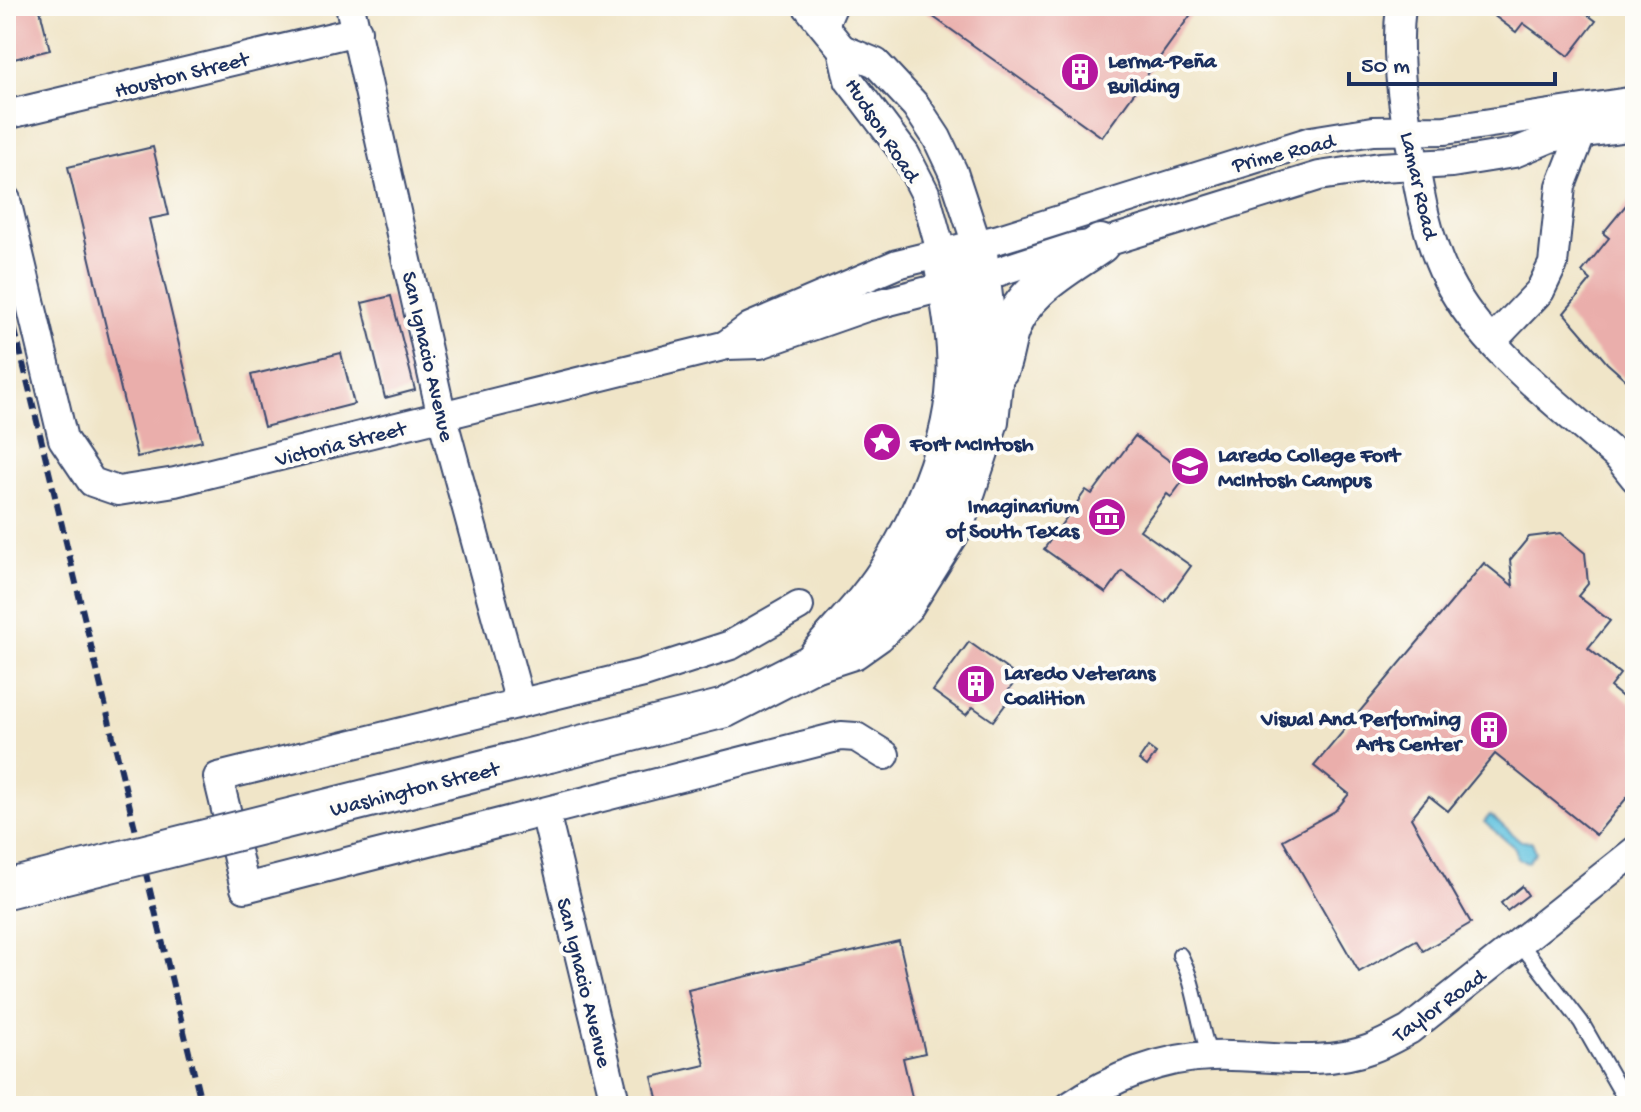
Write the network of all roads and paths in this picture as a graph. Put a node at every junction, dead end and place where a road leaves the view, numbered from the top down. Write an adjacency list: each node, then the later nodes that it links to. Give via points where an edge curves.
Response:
1 (807, 6): 4 (street, Hudson Road)
2 (1401, 6): 8 (street, Lamar Road)
3 (354, 18): 6 (street, Houston Street); 16 (street, San Ignacio Avenue)
4 (837, 29): 13 (street, Hudson Road, via 849,80 905,154); 13 (street, Hudson Road, via 916,106 937,138 953,172)
5 (1635, 101): 8 (street, Prime Road)
6 (6, 115)
7 (1635, 126): 9 (street, Prime Road)
8 (1408, 132): 10 (street, Lamar Road); 13 (street, Prime Road, via 1373,131 1311,141)
9 (1582, 132): 10 (street, Prime Road, via 1514,153); 14 (street, via 1561,186 1553,264 1540,291)
10 (1415, 166): 12 (street, Prime Road, via 1319,176); 14 (street, Lamar Road, via 1429,234 1448,281)
11 (6, 200): 16 (street, Victoria Street, via 63,439 92,482 118,491 175,482)
12 (1100, 244): 13 (street, Prime Road); 15 (main road, via 1055,274 1026,303 1009,329)
13 (962, 266): 15 (main road); 16 (street, Victoria Street, via 760,344 727,345); 19 (main road, via 956,382 942,458 897,553 866,602)
14 (1492, 341): 17 (street, Lamar Road)
15 (993, 383): 19 (main road, via 978,460 955,524 926,572 877,633 853,650)
16 (442, 417): 20 (street, San Ignacio Avenue)
17 (1635, 478)
18 (799, 606): 20 (street, via 731,645)
19 (813, 663): 24 (main road, Washington Street, bridge, via 725,708)
20 (520, 703): 22 (street, via 218,777 245,888)
21 (885, 755): 22 (street, via 856,737 841,736)
22 (545, 812): 28 (street, San Ignacio Avenue)
23 (1635, 851): 25 (street, Taylor Road)
24 (6, 889)
25 (1520, 943): 27 (street, Taylor Road, via 1409,1030 1370,1049 1294,1059); 30 (lane, via 1581,1022)
26 (1180, 955): 27 (lane, via 1193,980)
27 (1210, 1056): 29 (street, Taylor Road, via 1124,1076)
28 (616, 1106)
29 (1070, 1106)
30 (1629, 1106)

